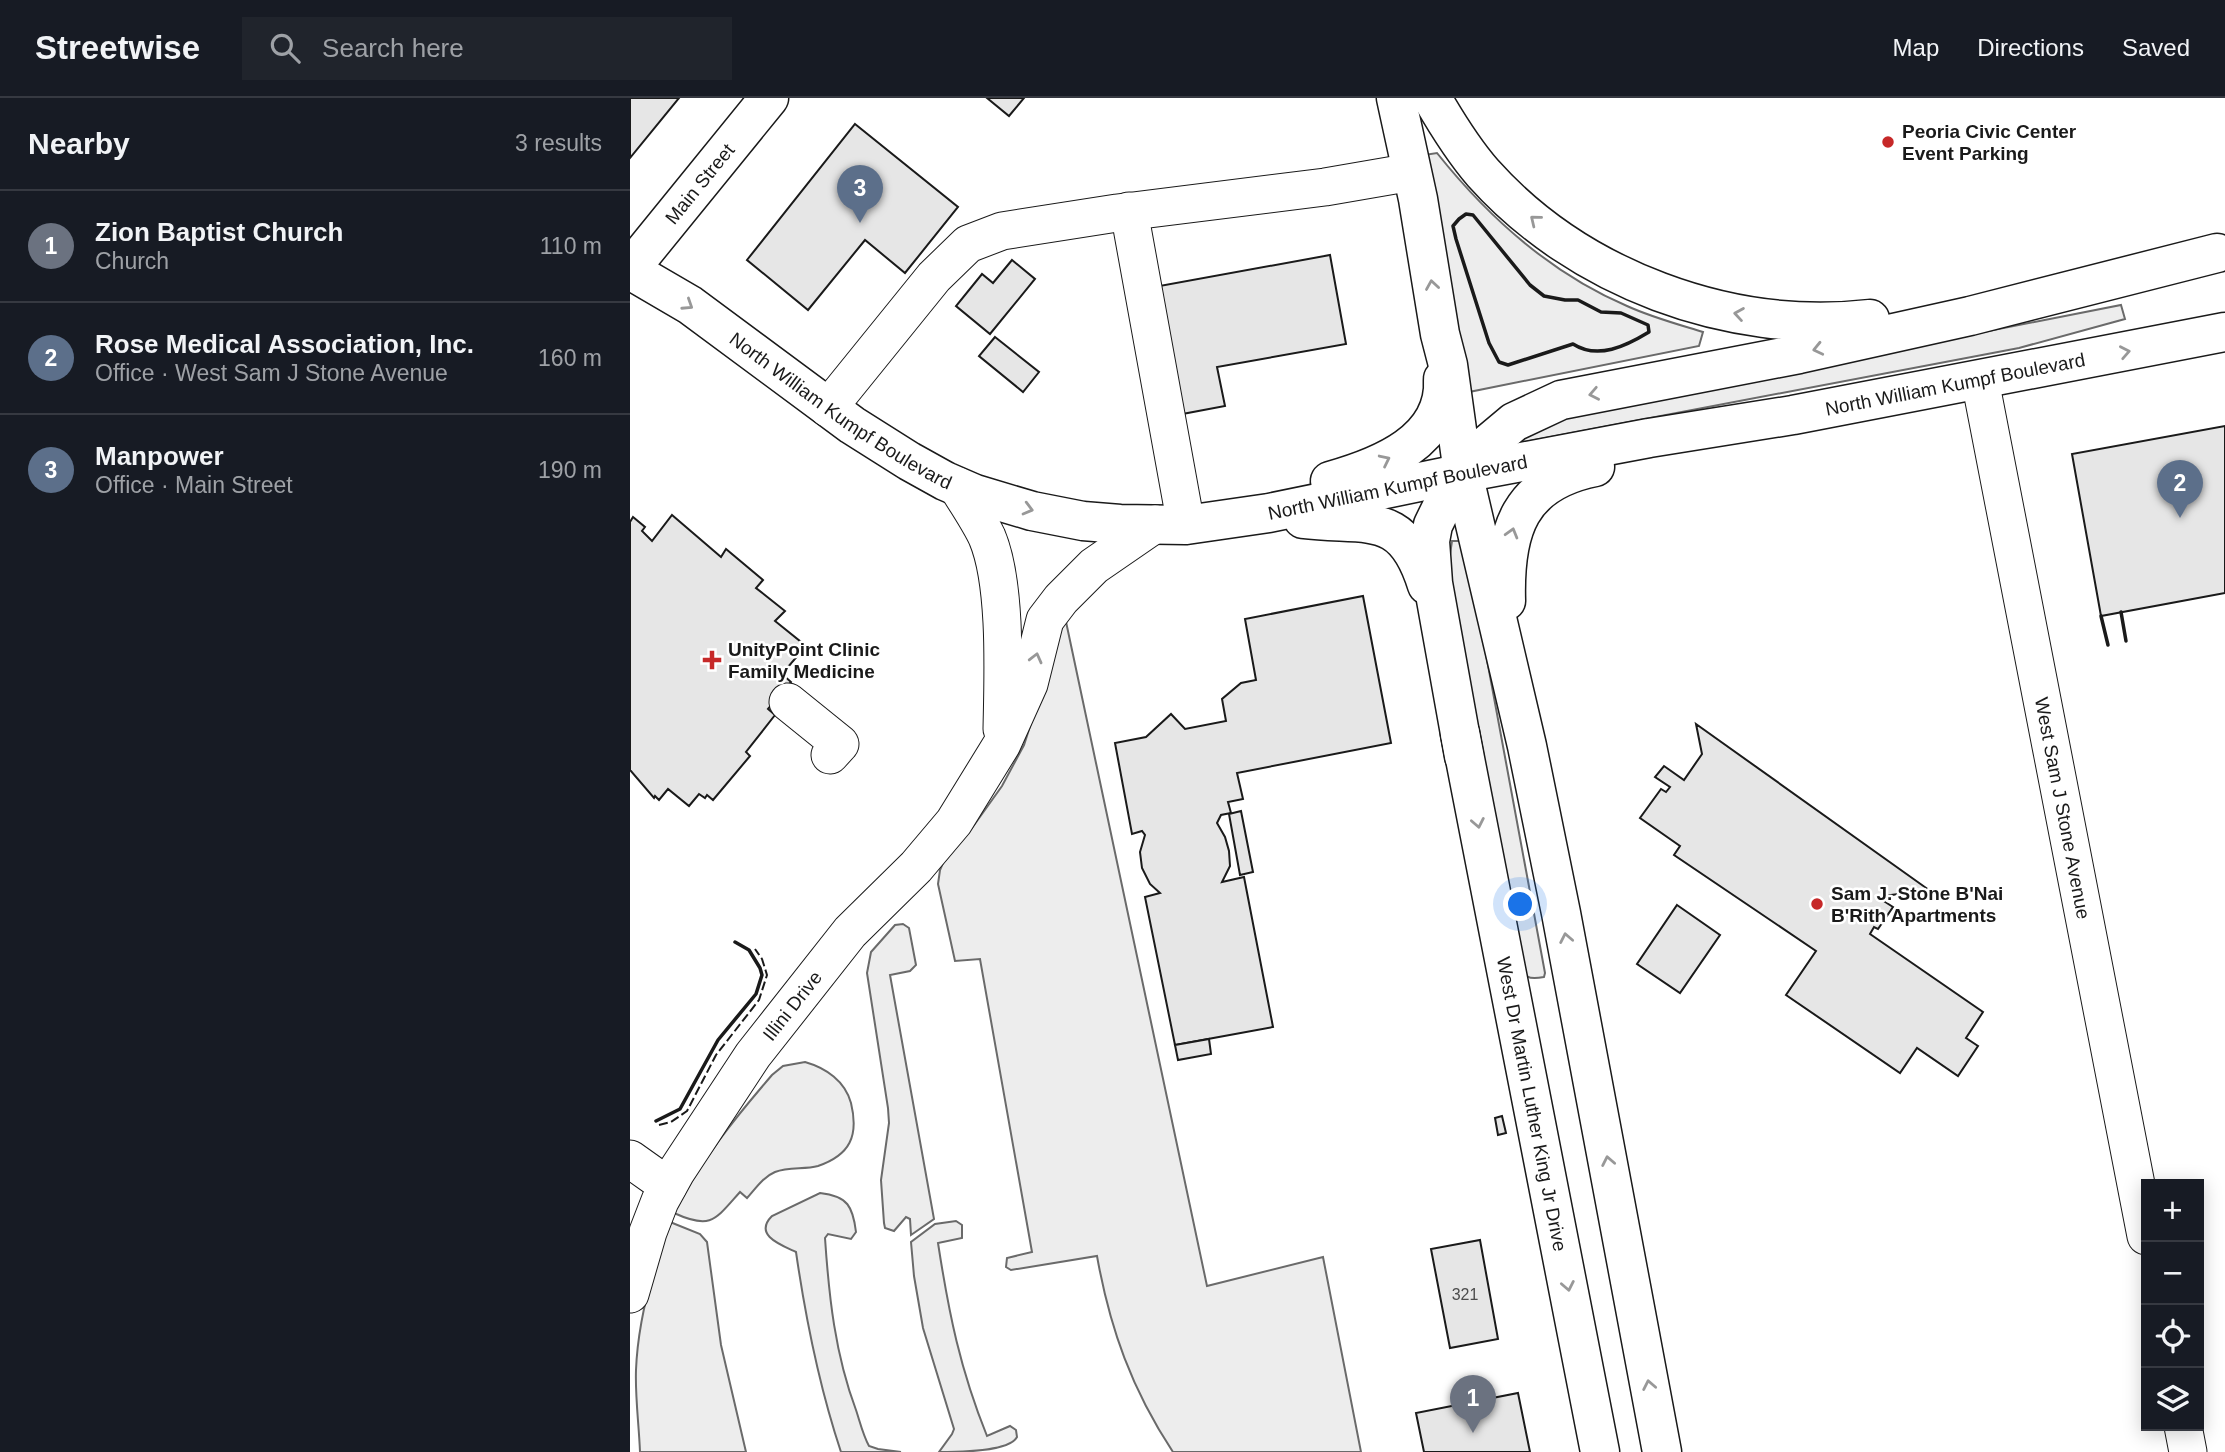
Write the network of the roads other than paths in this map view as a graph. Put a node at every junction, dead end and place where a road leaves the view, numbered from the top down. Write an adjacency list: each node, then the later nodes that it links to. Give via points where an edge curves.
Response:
1 (769, 98): 7 (main road, Main Street)
2 (1396, 98): 4 (main road)
3 (1432, 98): 6 (main road, one-way to 3, via 1983,302 1889,316 1822,322 1730,313 1632,279 1560,240 1483,173)
4 (1412, 172): 5 (street); 9 (main road, one-way to 4)
5 (1129, 211): 11 (street, via 1002,231 968,244 934,277); 16 (street)
6 (2221, 252): 13 (main road, one-way to 13, via 1970,316 1561,400 1514,422 1477,453)
7 (630, 269): 11 (main road, North William Kumpf Boulevard, one-way to 11, via 690,305)
8 (2225, 332): 10 (main road, North William Kumpf Boulevard, one-way to 8)
9 (1440, 334): 13 (main road); 16 (main road, one-way to 9, via 1338,479 1408,448 1425,434 1441,406)
10 (1980, 380): 12 (main road, North William Kumpf Boulevard); 24 (street, West Sam J Stone Avenue)
11 (828, 408): 14 (main road, North William Kumpf Boulevard)
12 (1793, 415): 13 (main road, North William Kumpf Boulevard); 19 (main road, one-way to 12, via 1505,580 1511,534 1524,505 1539,490 1577,472 1699,446)
13 (1463, 473): 15 (main road, North William Kumpf Boulevard); 19 (main road); 21 (main road, via 1433,525 1429,549)
14 (957, 486): 16 (main road, North William Kumpf Boulevard, one-way to 16, via 1055,516 1120,524); 18 (street, via 987,537 999,593)
15 (1269, 513): 16 (main road, North William Kumpf Boulevard); 21 (main road, via 1377,524 1409,544 1430,598)
16 (1175, 521): 18 (street, Illini Drive, one-way to 16, via 1029,684 1045,620 1061,599 1094,566)
17 (789, 702): 20 (street, via 840,744)
18 (1002, 744): 23 (street, Illini Drive, via 954,822 850,932 752,1055)
19 (1527, 746): 28 (main road, one-way to 19)
20 (830, 755)
21 (1464, 756): 27 (main road, West Dr Martin Luther King Jr Drive, one-way to 27)
22 (630, 1159): 23 (street)
23 (668, 1186): 25 (street, Illini Drive, via 648,1232)
24 (2141, 1210)
25 (630, 1294)
26 (2184, 1431): 29 (street)
27 (1600, 1452)
28 (1662, 1452)
29 (2188, 1452)

